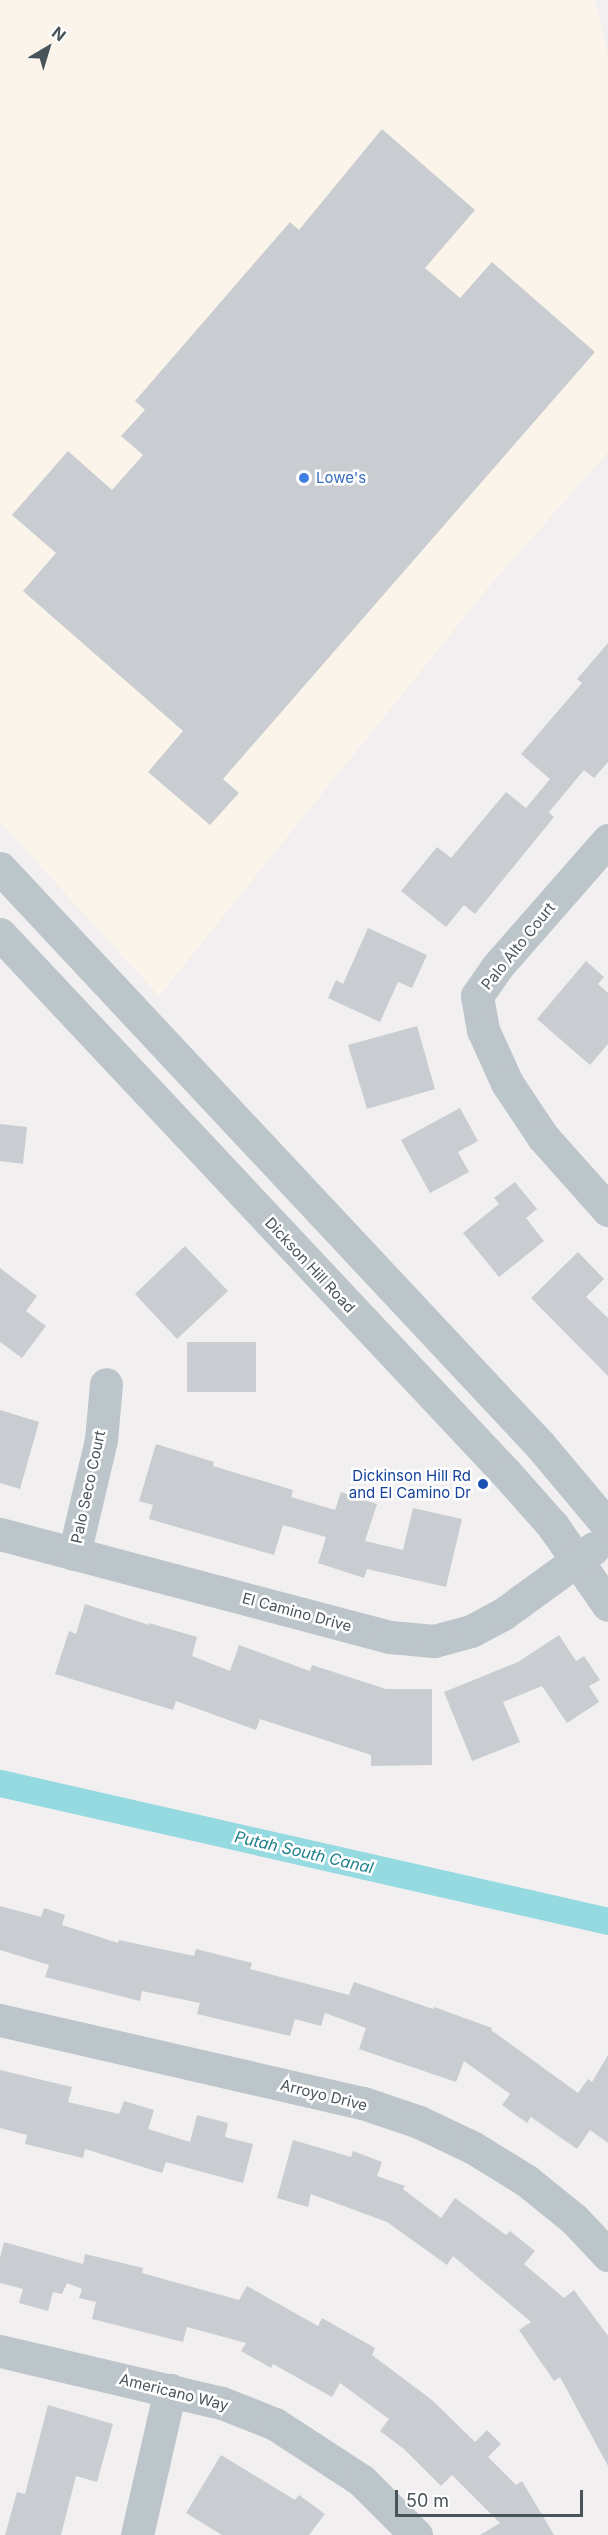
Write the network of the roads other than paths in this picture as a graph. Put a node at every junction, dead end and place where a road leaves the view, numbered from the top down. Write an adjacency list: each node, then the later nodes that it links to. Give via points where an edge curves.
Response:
1 (608, 840): 4 (street, Palo Alto Court, via 497,967 477,996 483,1030 507,1083 543,1137)
2 (0, 868): 6 (street, via 540,1444)
3 (0, 934): 10 (street, Dickson Hill Road, via 506,1473 553,1526)
4 (608, 1210)
5 (106, 1384): 9 (street, Palo Seco Court, via 101,1440)
6 (608, 1526)
7 (0, 1534): 9 (street, El Camino Drive)
8 (608, 1538): 10 (street, El Camino Drive)
9 (74, 1554): 10 (street, El Camino Drive, via 390,1636 434,1641 471,1631 503,1614)
10 (577, 1561): 11 (street, Dickson Hill Road)
11 (608, 1605)
12 (0, 2020): 13 (street, Arroyo Drive, via 363,2103 419,2122 472,2147 527,2181 574,2219)
13 (608, 2255)
14 (0, 2351): 15 (street, Americano Way)
15 (170, 2390): 16 (street); 17 (street, Americano Way, via 222,2403 284,2429 361,2480)
16 (137, 2535)
17 (416, 2535)

